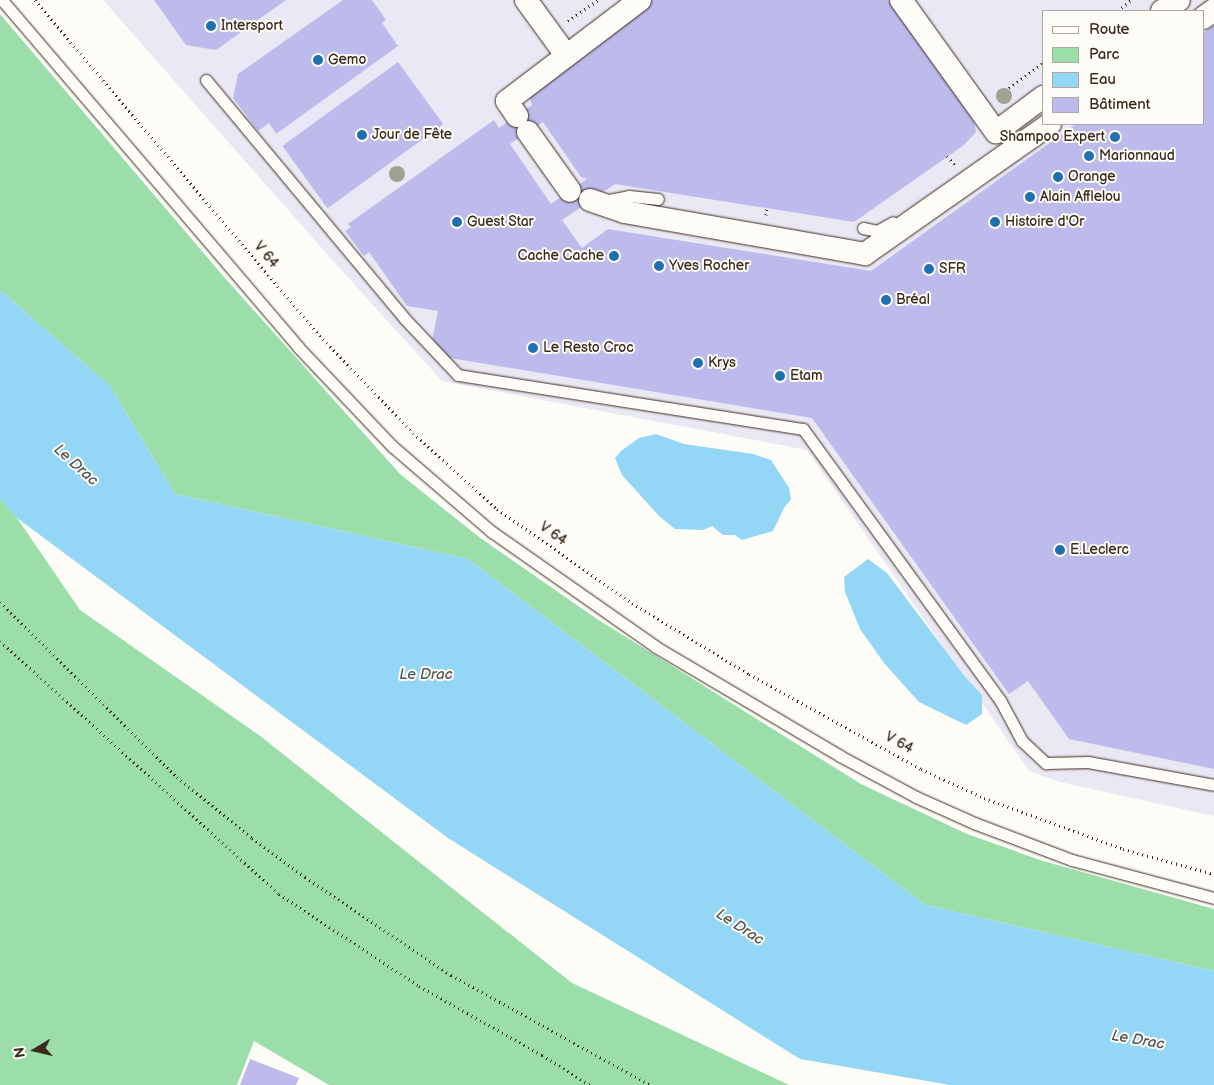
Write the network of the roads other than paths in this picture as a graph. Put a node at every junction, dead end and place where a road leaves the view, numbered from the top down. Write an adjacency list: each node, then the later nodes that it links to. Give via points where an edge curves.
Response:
1 (2, 0): 16 (lane, via 298,347 392,446 492,532 656,647 916,797 1072,860)
2 (526, 0): 7 (street)
3 (640, 0): 7 (street)
4 (901, 0): 9 (street, via 996,132)
5 (1179, 0): 6 (street)
6 (1164, 10)
7 (566, 55): 11 (street, via 506,101)
8 (206, 80): 15 (lane, via 405,320 458,375 803,428 1000,700 1022,741 1046,763 1088,762)
9 (1042, 98)
10 (1049, 125): 13 (street)
11 (587, 198): 12 (lane, via 629,196); 13 (street, via 626,212 865,254)
12 (658, 199)
13 (906, 225): 14 (lane, via 899,218 877,232)
14 (862, 228)
15 (1214, 785)
16 (1214, 898)

